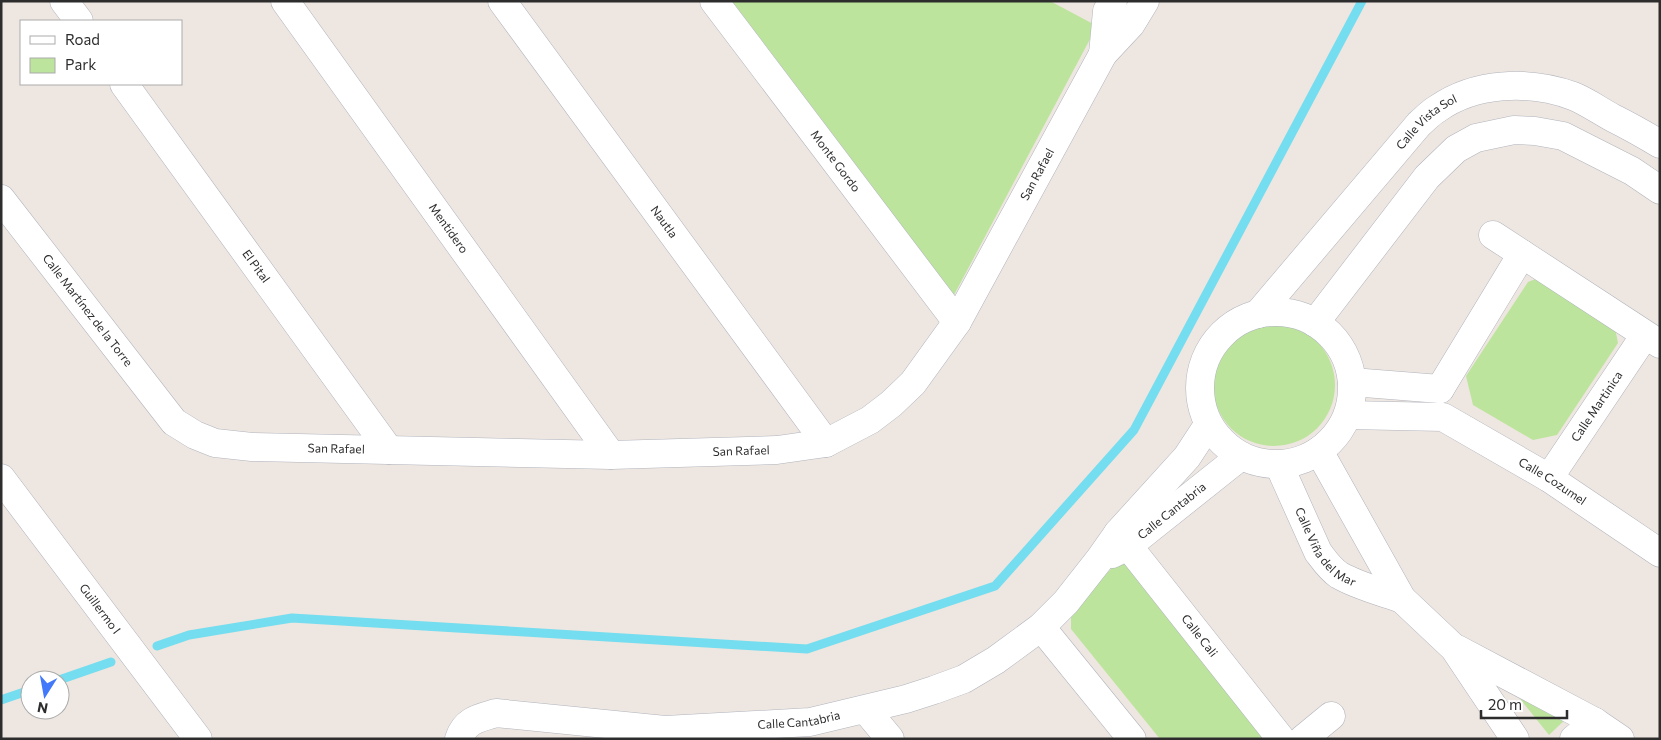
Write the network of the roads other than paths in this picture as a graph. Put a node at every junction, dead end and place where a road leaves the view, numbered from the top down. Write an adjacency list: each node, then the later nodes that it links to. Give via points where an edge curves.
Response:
1 (64, 1): 7 (street)
2 (285, 1): 30 (street, Mentidero)
3 (502, 1): 27 (street, Nautla)
4 (714, 1): 18 (street, Monte Gordo)
5 (1145, 1): 8 (street, San Rafael)
6 (1102, 5): 8 (street); 9 (street, San Rafael)
7 (78, 20)
8 (1131, 24): 9 (street, San Rafael)
9 (1103, 54): 18 (street, San Rafael)
10 (125, 85): 28 (street, El Pital)
11 (1656, 142): 12 (street); 17 (street, Calle Vista Sol, via 1574,96 1547,88 1488,88 1454,99 1419,124)
12 (1632, 171): 13 (street); 19 (street, via 1563,136 1535,130 1514,130 1476,138 1456,149 1427,177)
13 (1660, 190)
14 (1, 199): 25 (street, Calle Martínez de la Torre)
15 (1493, 235): 16 (street, Calle Martinica)
16 (1522, 254): 20 (street, Calle Martinica); 22 (street)
17 (1258, 314): 19 (street, via 1297,314); 26 (street, via 1243,318 1218,337 1202,364 1199,395)
18 (957, 322): 27 (street, San Rafael, via 908,389 870,420)
19 (1315, 323): 21 (street, via 1341,348 1349,364)
20 (1652, 339): 34 (street, Calle Martinica)
21 (1352, 382): 22 (street); 23 (street)
22 (1440, 389): 24 (street)
23 (1348, 415): 24 (street, Calle Cozumel); 29 (street, via 1341,429)
24 (1443, 417): 34 (street, Calle Cozumel)
25 (174, 422): 28 (street, San Rafael, via 215,443 252,447)
26 (1208, 425): 31 (street, via 1217,438); 35 (street, Calle Cantabria)
27 (826, 443): 30 (street, San Rafael, via 777,450)
28 (389, 450): 30 (street, San Rafael)
29 (1319, 451): 32 (street, via 1293,463); 37 (street, Calle Viña del Mar)
30 (611, 455)
31 (1241, 456): 32 (street, via 1259,463); 35 (street, Calle Cantabria)
32 (1279, 465): 37 (street, Calle Viña del Mar, via 1326,564 1340,575)
33 (1, 478): 44 (street, Guillermo I)
34 (1549, 478): 36 (street, Calle Cozumel)
35 (1123, 540): 38 (street, Calle Cantabria, via 1099,560 1066,602); 48 (street, Calle Cali)
36 (1660, 553)
37 (1402, 599): 39 (street, Calle Viña del Mar)
38 (1041, 627): 40 (street, Calle Cantabria, via 964,679); 47 (street)
39 (1454, 648): 42 (street); 50 (street, Calle Viña del Mar)
40 (866, 710): 43 (street, Calle Cantabria, via 810,722); 46 (street)
41 (1331, 716): 49 (street)
42 (1584, 730): 51 (street)
43 (668, 734): 45 (street, Calle Cantabria, via 496,713 474,720 462,730)
44 (198, 739)
45 (459, 739)
46 (890, 739)
47 (1132, 739)
48 (1281, 739)
49 (1303, 739)
50 (1514, 739)
51 (1620, 739)

